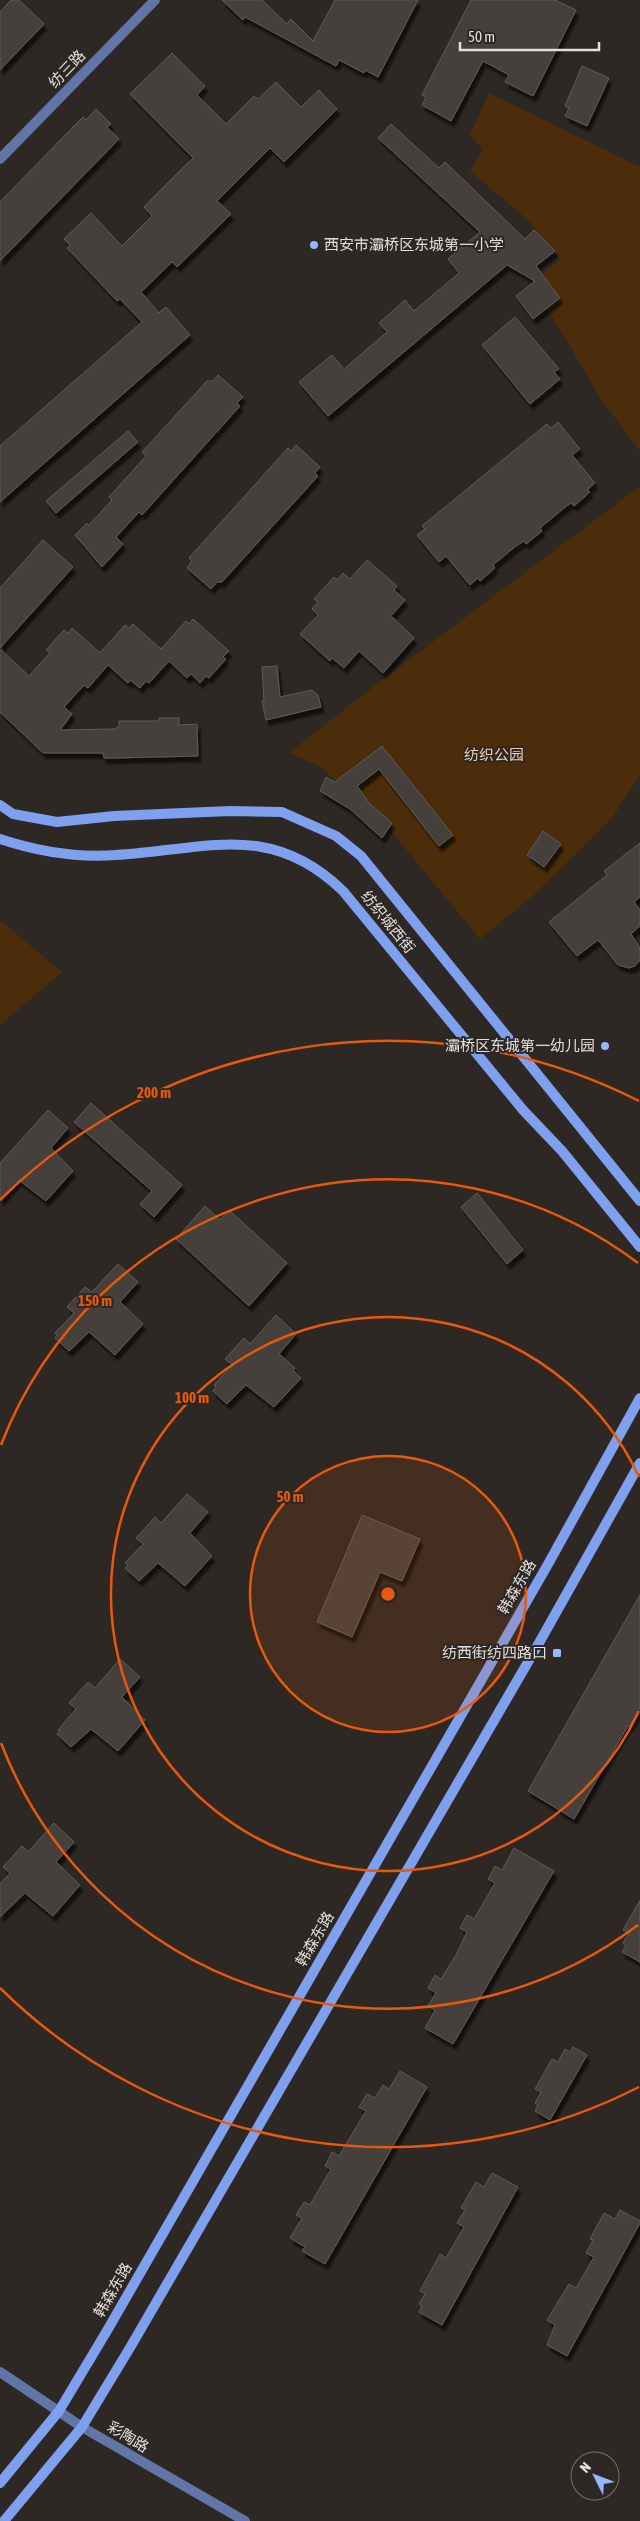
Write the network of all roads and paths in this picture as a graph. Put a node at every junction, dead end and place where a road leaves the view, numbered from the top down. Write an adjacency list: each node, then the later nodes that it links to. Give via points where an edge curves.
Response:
1 (155, 0): 2 (street, 纺三路)
2 (0, 159)
3 (0, 805): 5 (main road, 纺织城西街, via 13,814 58,822 114,816 282,812 336,836 361,856)
4 (0, 839): 6 (main road, 纺织城西街, via 53,854 77,856 217,845 259,845 287,852 312,866 343,891)
5 (640, 1201)
6 (640, 1247)
7 (640, 1398): 10 (main road, 韩森东路)
8 (640, 1464): 11 (main road)
9 (0, 2372): 10 (street, 彩陶路)
10 (59, 2411): 11 (street, 彩陶路); 12 (main road, 韩森东路)
11 (82, 2427): 13 (main road); 14 (street, 彩陶路)
12 (0, 2483)
13 (4, 2521)
14 (245, 2521)

